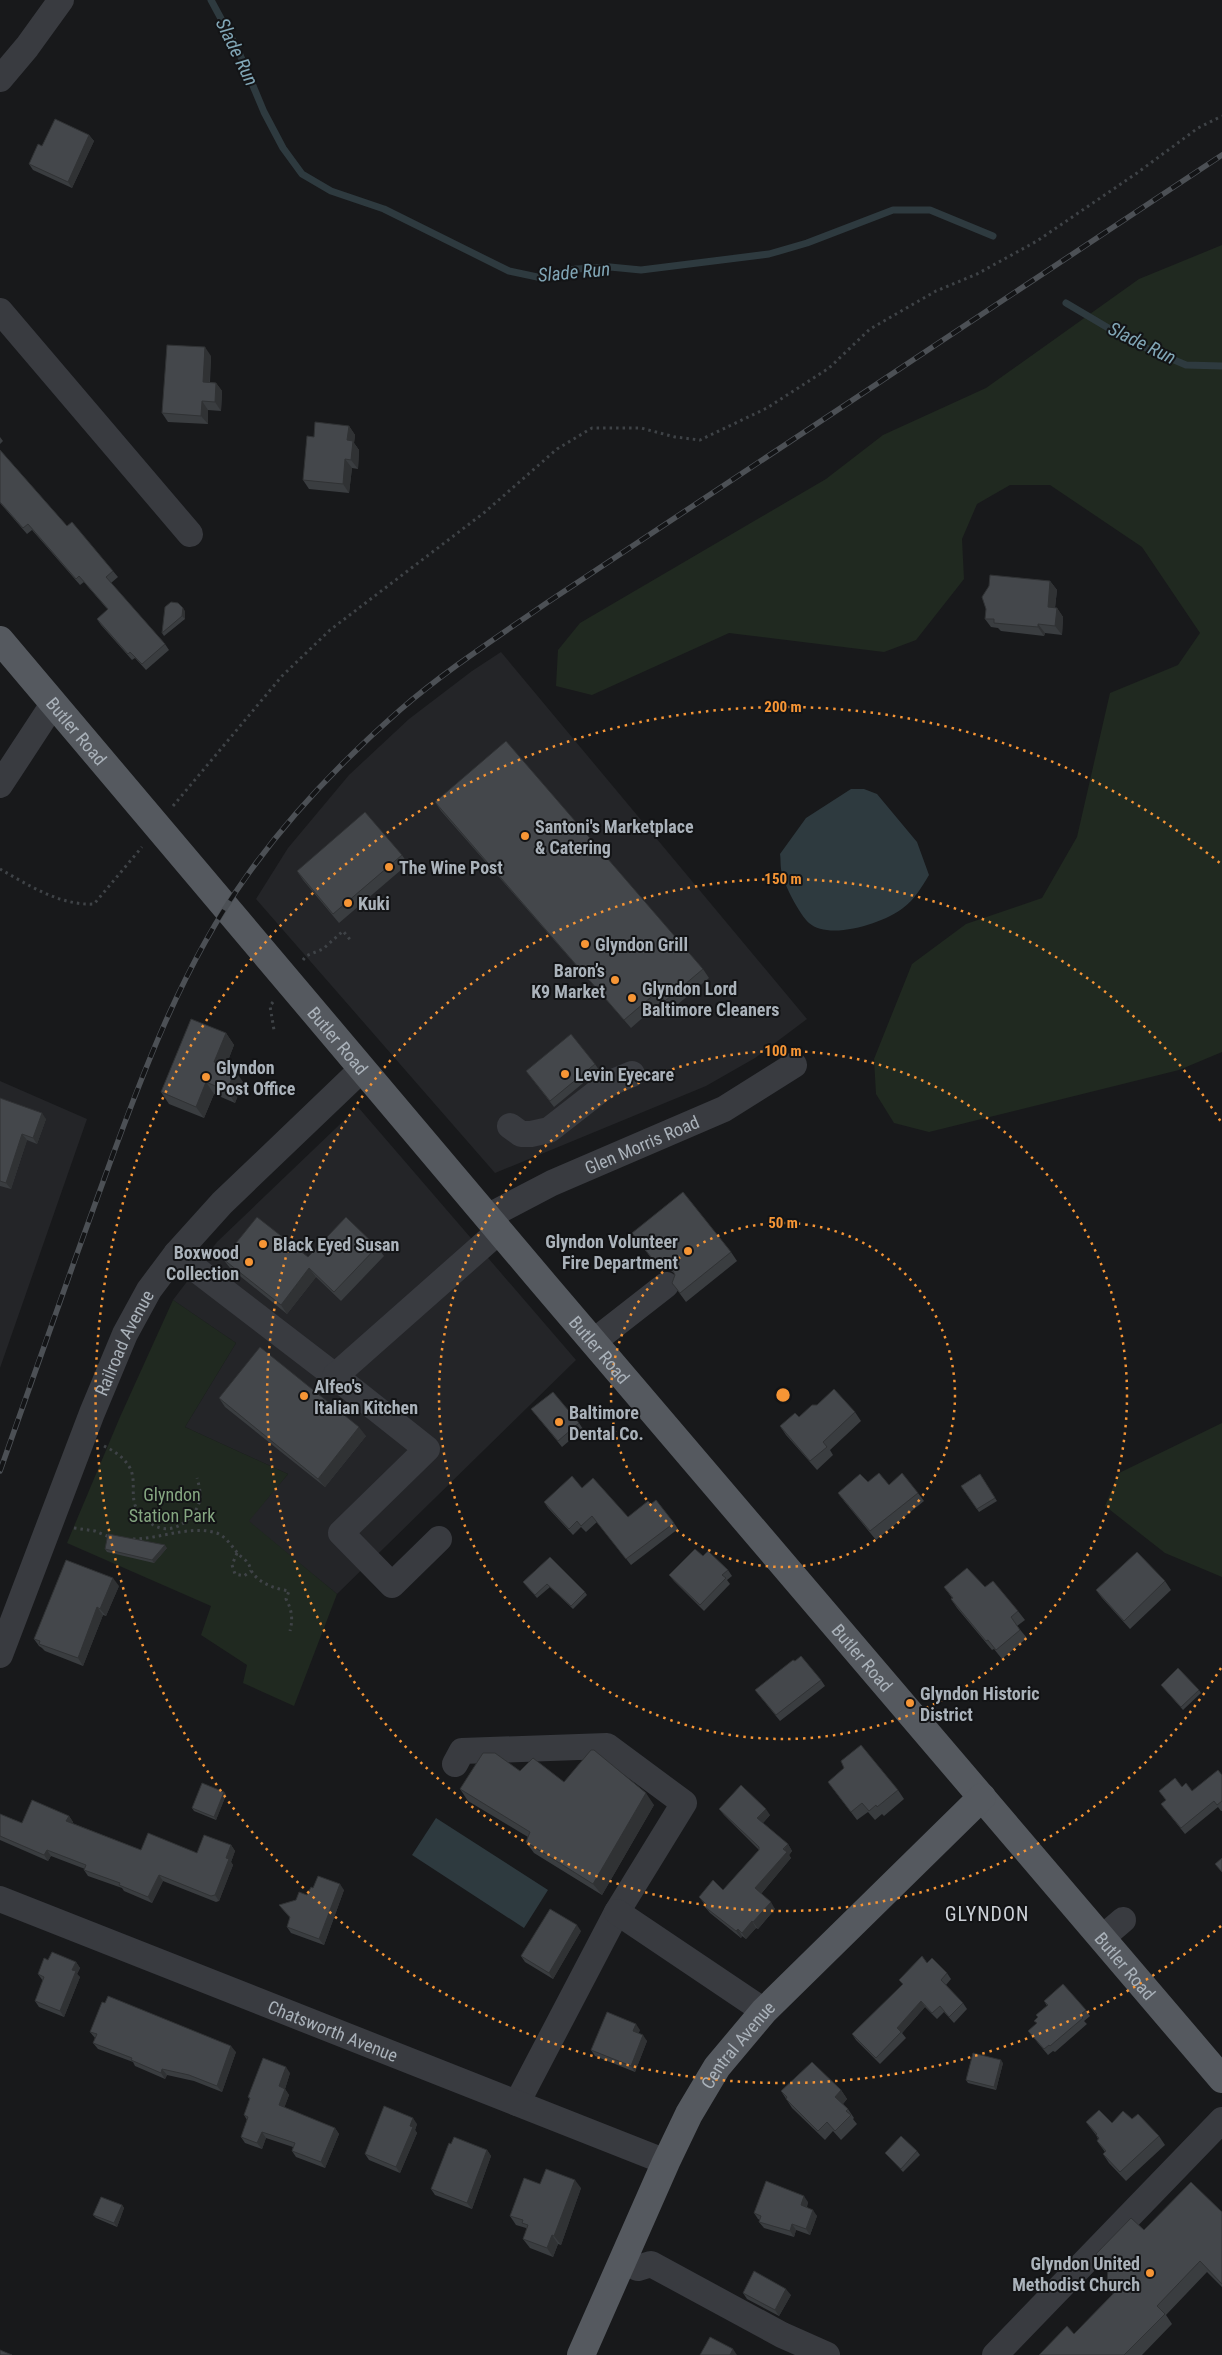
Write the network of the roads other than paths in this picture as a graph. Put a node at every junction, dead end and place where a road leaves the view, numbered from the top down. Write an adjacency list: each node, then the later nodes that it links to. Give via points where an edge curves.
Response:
1 (61, 0): 2 (street)
2 (0, 79)
3 (0, 311): 4 (street)
4 (190, 534)
5 (0, 640): 6 (main road, Butler Road)
6 (53, 704): 7 (street); 9 (main road, Butler Road)
7 (0, 785)
8 (794, 1065): 12 (street, Glen Morris Road, via 724,1108 552,1182)
9 (362, 1070): 12 (main road, Butler Road); 13 (street, Railroad Avenue, via 222,1203)
10 (632, 1074): 11 (street, via 608,1084 549,1130 521,1134)
11 (510, 1126)
12 (493, 1224): 15 (main road, Butler Road); 16 (street, Glen Morris Road)
13 (176, 1254): 16 (street); 18 (street, Railroad Avenue, via 149,1290 125,1334)
14 (666, 1285): 15 (street)
15 (593, 1342): 20 (main road, Butler Road)
16 (335, 1376): 17 (street, via 427,1448 341,1533 392,1585)
17 (439, 1539)
18 (0, 1655)
19 (455, 1764): 22 (street, via 462,1751 607,1746 684,1803)
20 (982, 1797): 24 (main road, Butler Road); 25 (main road, Central Avenue)
21 (0, 1899): 27 (street, Chatsworth Avenue)
22 (617, 1912): 25 (street); 27 (street)
23 (1123, 1920): 24 (street)
24 (1102, 1938): 26 (main road, Butler Road)
25 (764, 2011): 29 (main road, Central Avenue, via 716,2067)
26 (1222, 2079)
27 (517, 2103): 29 (street, Chatsworth Avenue)
28 (1222, 2120): 33 (street)
29 (666, 2162): 30 (main road, Central Avenue)
30 (622, 2261): 31 (main road, Central Avenue); 32 (street, via 638,2268 651,2264 782,2336)
31 (581, 2355)
32 (827, 2355)
33 (995, 2355)

